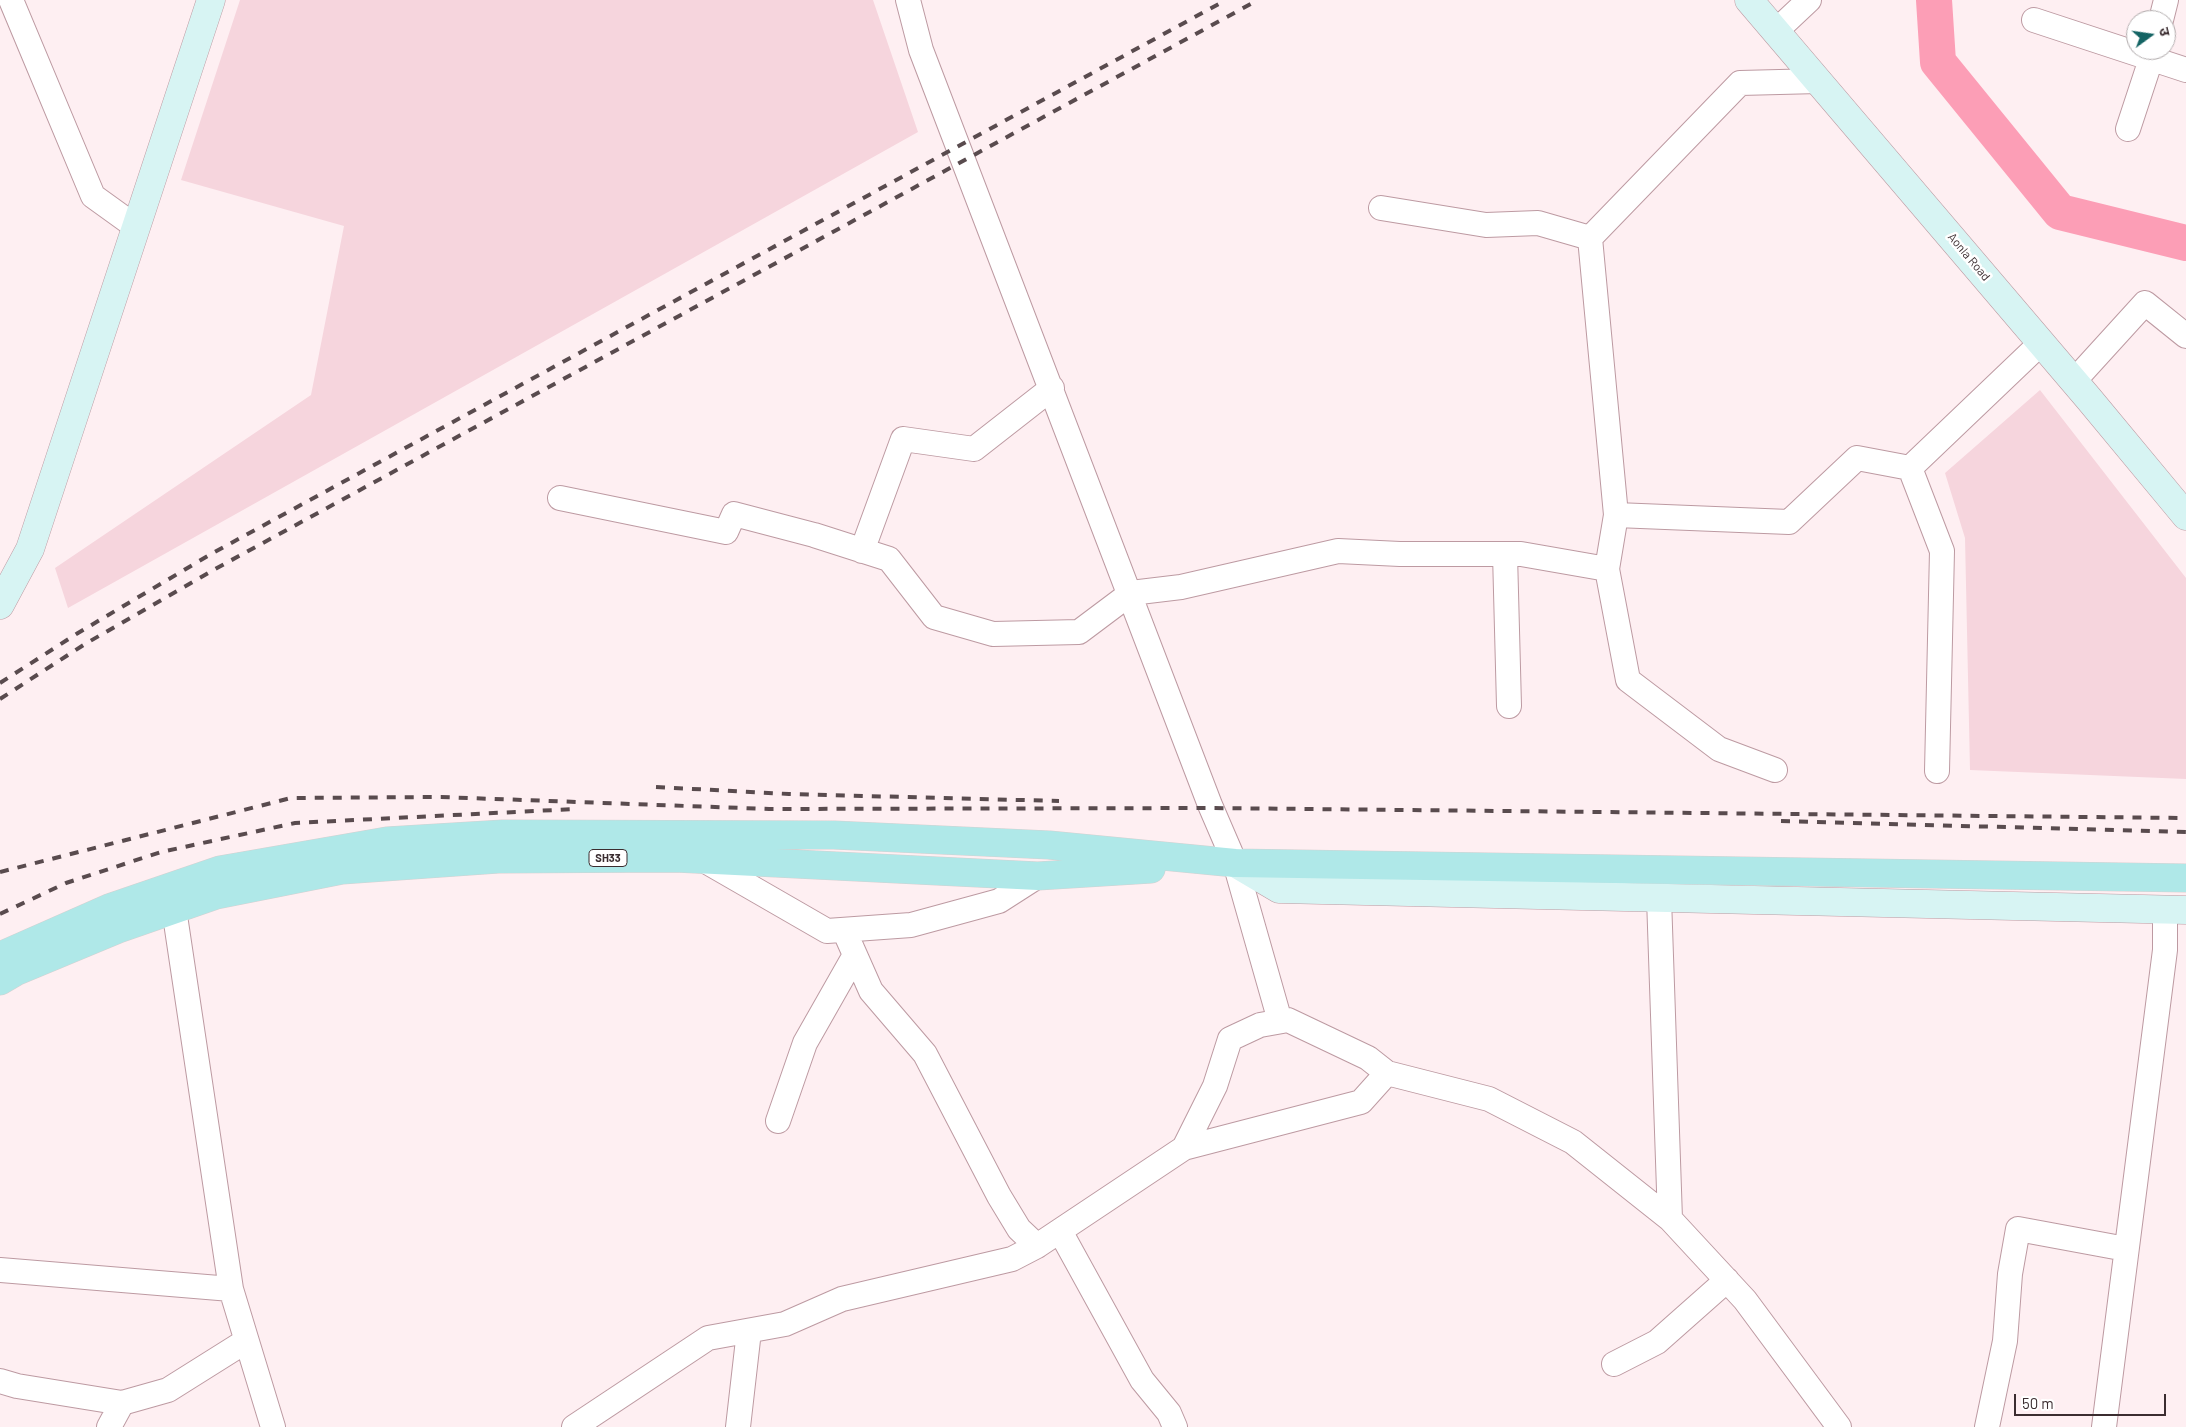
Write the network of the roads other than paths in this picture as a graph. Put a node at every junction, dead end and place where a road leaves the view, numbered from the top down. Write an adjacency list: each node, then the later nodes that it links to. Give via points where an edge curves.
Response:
1 (11, 0): 15 (street, via 93,196)
2 (211, 0): 15 (street)
3 (908, 0): 20 (street, via 921,50)
4 (1750, 0): 7 (street, Aonla Road)
5 (1809, 0): 7 (street)
6 (2034, 20): 8 (street)
7 (1776, 31): 12 (street, Aonla Road)
8 (2126, 46)
9 (2151, 60): 13 (street)
10 (2165, 60): 11 (street)
11 (2186, 70)
12 (1819, 81): 16 (street, via 1740,83); 18 (street, Aonla Road)
13 (2128, 129)
14 (1381, 208): 16 (street, via 1486,225 1538,224)
15 (136, 228): 29 (street, via 30,549)
16 (1590, 238): 23 (street)
17 (2186, 336): 19 (street, via 2145,303)
18 (2041, 343): 19 (street, Aonla Road); 21 (street)
19 (2074, 381): 24 (street, Aonla Road)
20 (1052, 388): 25 (street, via 974,449 903,439); 28 (street)
21 (1910, 468): 23 (street, via 1857,458 1789,522); 32 (street, via 1942,551)
22 (560, 498): 25 (street, via 726,532 734,514)
23 (1616, 515): 27 (street)
24 (2186, 516)
25 (862, 551): 28 (street, via 889,559 934,618 992,634 1079,632)
26 (1505, 554): 27 (street); 28 (street, via 1338,551 1181,587); 30 (street)
27 (1607, 569): 31 (street, via 1628,680 1719,748)
28 (1131, 593): 34 (street, via 1211,808)
29 (2, 598)
30 (1509, 706)
31 (1775, 770)
32 (1937, 771)
33 (700, 858): 35 (main road, SH33); 38 (main road, SH33, via 498,859 342,870 216,895); 40 (street, via 827,931)
34 (1235, 863): 35 (main road, SH33); 36 (main road); 37 (street, via 1279,889); 42 (main road, SH33, via 1049,845 834,835 503,834 388,841 220,870 109,908); 44 (street)
35 (1038, 876): 40 (street, via 999,901 911,925)
36 (2186, 878)
37 (1659, 898): 39 (street); 48 (street)
38 (174, 910): 43 (main road, SH33, via 118,929); 54 (street)
39 (2176, 910): 51 (street, via 2165,950)
40 (844, 930): 41 (street)
41 (855, 955): 46 (street, via 805,1043); 50 (street, via 871,991 925,1054 999,1196 1019,1229)
42 (0, 956)
43 (0, 981)
44 (1280, 1021): 45 (street, via 1288,1020 1368,1058); 47 (street, via 1260,1025 1230,1039 1215,1086)
45 (1387, 1073): 47 (street, via 1361,1102); 48 (street, via 1490,1099 1572,1142)
46 (778, 1121)
47 (1184, 1148): 49 (street)
48 (1670, 1219): 53 (street)
49 (1060, 1231): 50 (street); 64 (street, via 1142,1380 1169,1413)
50 (1037, 1246): 55 (street, via 1012,1259 842,1300 785,1324)
51 (2126, 1249): 66 (street, via 2018,1229 2010,1274 2005,1341); 67 (street)
52 (0, 1270): 54 (street)
53 (1727, 1280): 57 (street, via 1658,1342); 65 (street)
54 (231, 1289): 56 (street)
55 (749, 1331): 62 (street, via 708,1338); 63 (street)
56 (246, 1341): 59 (street, via 168,1390); 61 (street)
57 (1614, 1364)
58 (0, 1381): 59 (street)
59 (122, 1403): 60 (street)
60 (108, 1427)
61 (273, 1427)
62 (574, 1427)
63 (738, 1427)
64 (1175, 1427)
65 (1839, 1427)
66 (1987, 1427)
67 (2104, 1427)

